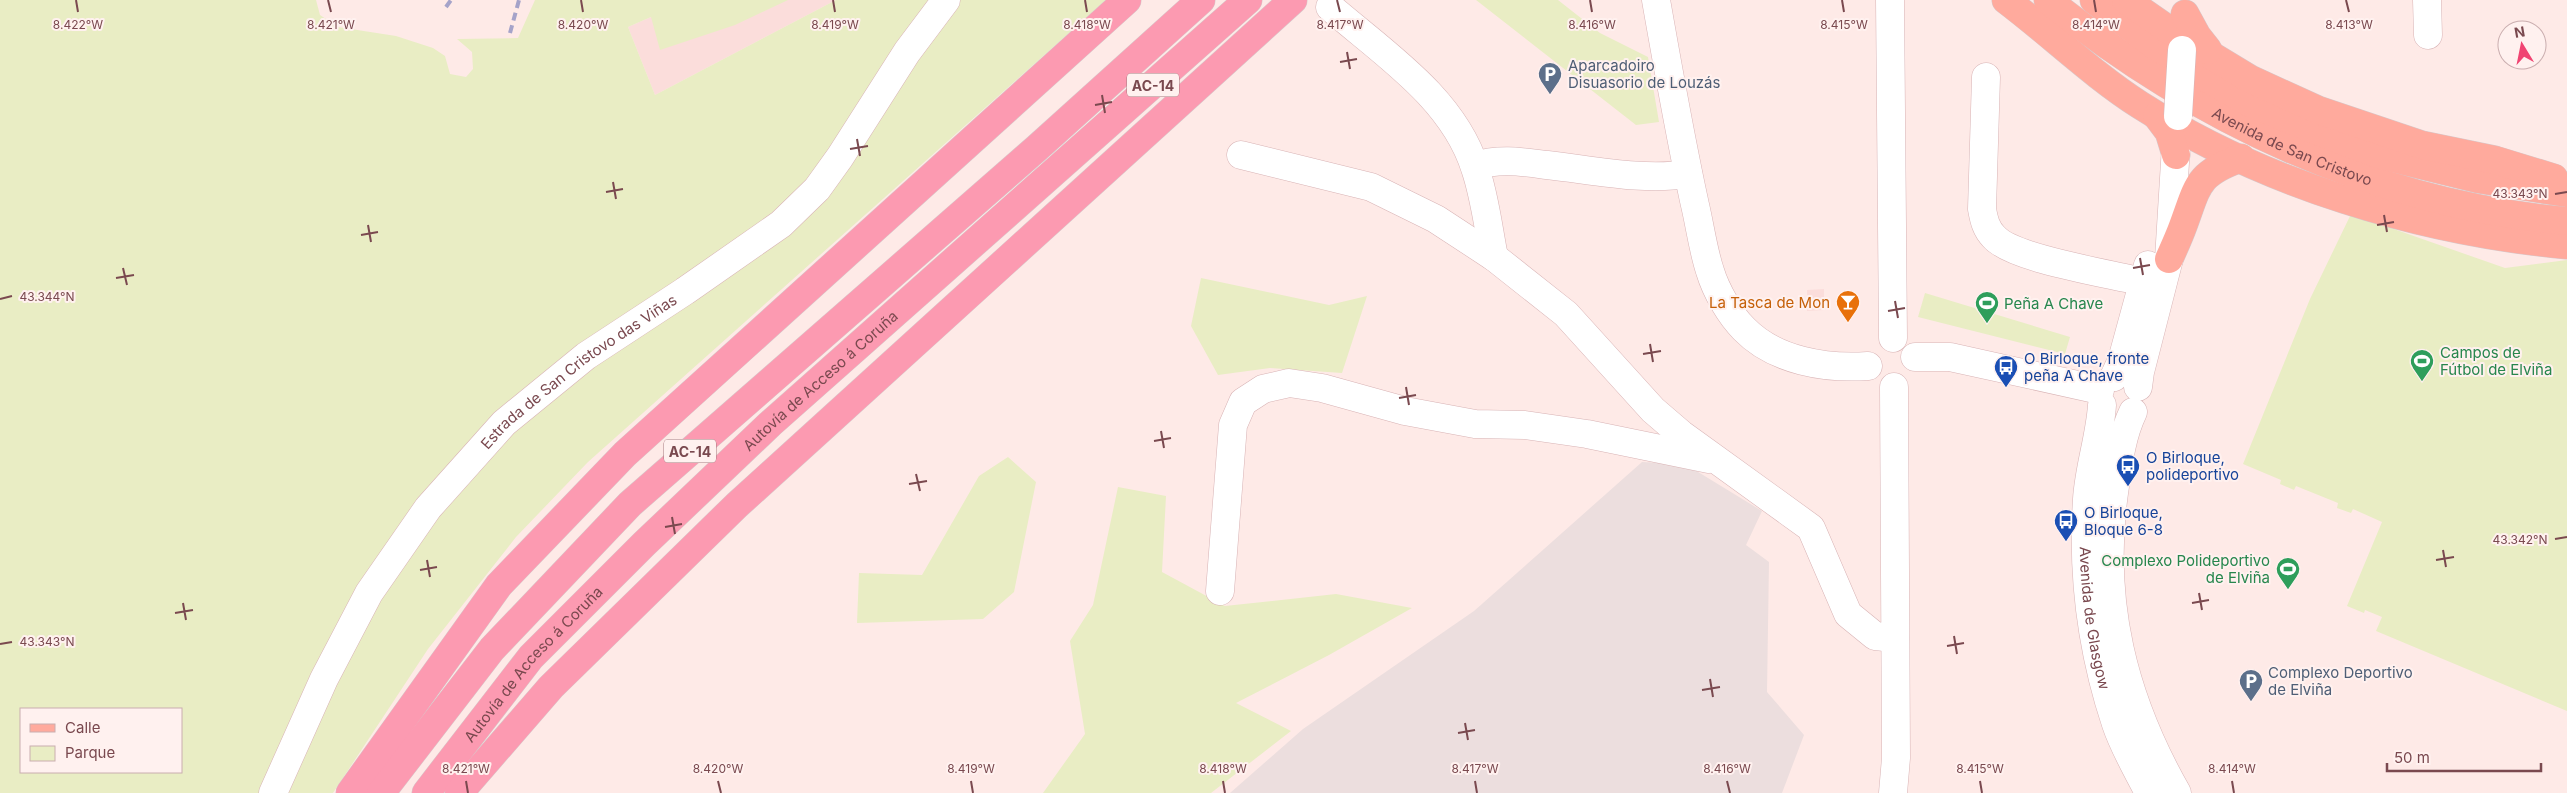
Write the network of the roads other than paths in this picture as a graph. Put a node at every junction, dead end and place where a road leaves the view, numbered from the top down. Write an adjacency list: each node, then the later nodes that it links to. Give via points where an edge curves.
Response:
1 (946, 0): 40 (street, Estrada de San Cristovo das Viñas, via 817,189 781,224 586,356 504,423 428,508 365,601 324,679)
2 (1127, 0): 39 (highway, via 625,454 499,585)
3 (1201, 0): 43 (highway, AC-14, via 630,504 492,649)
4 (1248, 0): 44 (highway, Autovía de Acceso á Coruña / AC-14, via 770,424 644,544 531,657)
5 (1292, 0): 45 (highway, via 737,505 550,687)
6 (1656, 0): 22 (street)
7 (1890, 0): 30 (street)
8 (2006, 0): 17 (main road, via 2120,91)
9 (2048, 0): 25 (main road, Avenida de San Cristovo, via 2089,34 2146,71 2287,148 2421,195 2530,218)
10 (2094, 0): 24 (main road, Avenida de San Cristovo, via 2196,72 2250,103 2317,131 2389,157 2478,179)
11 (2126, 0): 14 (main road)
12 (2427, 0): 15 (street)
13 (1330, 7): 21 (street, via 1436,98 1457,126)
14 (2184, 26): 17 (street, Avenida de Glasgow, bridge); 23 (main road, via 2218,60 2250,79 2318,110 2422,145 2495,160)
15 (2428, 35)
16 (1986, 77): 29 (street, via 1982,209 1985,225 1994,238 2032,255)
17 (2171, 120): 19 (main road); 20 (street, Avenida de Glasgow)
18 (1241, 155): 27 (street, via 1371,187 1436,219)
19 (2241, 158): 26 (main road, via 2293,181 2433,224 2528,242); 28 (main road, via 2220,167 2199,183)
20 (2175, 165): 28 (street, Avenida de Glasgow); 29 (street, Avenida de Glasgow)
21 (1475, 166): 22 (street, via 1510,161 1636,175 1669,177); 27 (street)
22 (1688, 174): 32 (street, via 1710,272 1744,329 1767,347 1794,358 1831,367)
23 (2567, 181)
24 (2567, 193)
25 (2567, 221)
26 (2567, 245)
27 (1494, 257): 36 (street, via 1566,314 1653,410)
28 (2169, 259): 35 (street, Avenida de Glasgow)
29 (2143, 282): 34 (street, Avenida de Glasgow, via 2122,360)
30 (1893, 338): 31 (street, via 1907,344); 32 (street, via 1874,346)
31 (1916, 357): 33 (street, via 1912,377); 34 (street, via 1950,357)
32 (1868, 366): 33 (street, via 1879,384)
33 (1894, 387): 38 (street)
34 (2105, 391): 35 (street, via 2125,376); 35 (street, via 2110,414 2116,416); 47 (street, Avenida de Glasgow, via 2087,497 2089,604 2105,688 2116,726)
35 (2136, 400): 48 (street, Avenida de Glasgow, via 2118,463 2109,525 2112,610 2127,684 2156,756)
36 (1715, 460): 37 (street, via 1587,434 1525,425 1475,424 1405,411 1322,388 1289,383 1263,389 1243,402 1233,425); 38 (street, via 1811,528 1848,614 1876,636)
37 (1220, 591)
38 (1895, 638): 46 (street)
39 (392, 733): 41 (highway); 42 (highway)
40 (273, 793)
41 (350, 793)
42 (358, 793)
43 (381, 793)
44 (426, 793)
45 (459, 793)
46 (1893, 793)
47 (2149, 793)
48 (2177, 793)

